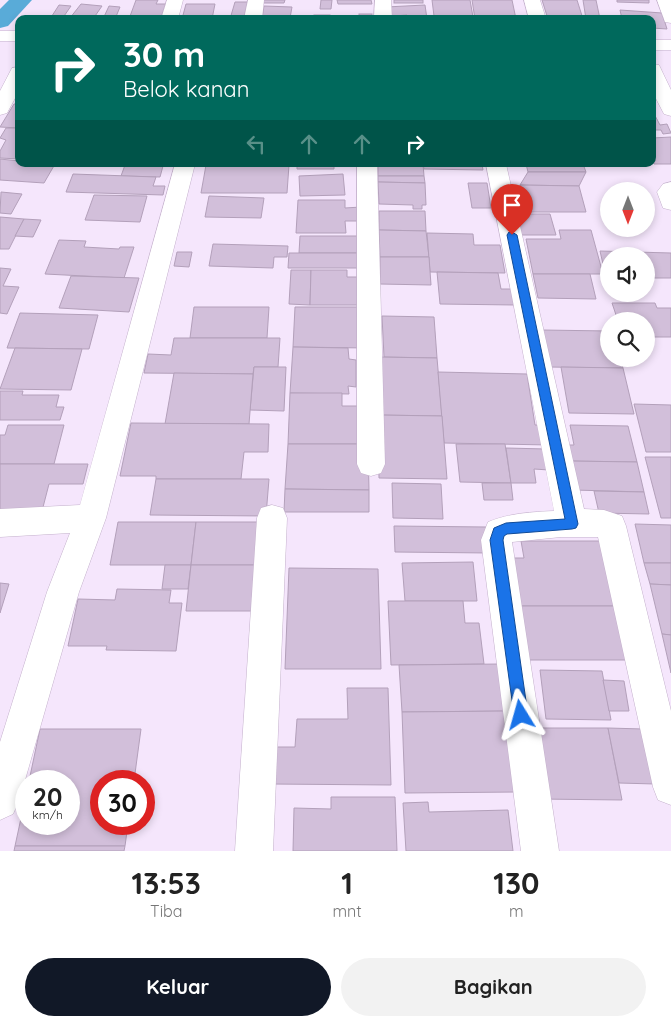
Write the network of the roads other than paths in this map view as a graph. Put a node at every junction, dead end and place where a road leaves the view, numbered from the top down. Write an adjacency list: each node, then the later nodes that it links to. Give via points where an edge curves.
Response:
1 (175, 0): 6 (street)
2 (256, 0): 7 (street)
3 (383, 0): 8 (street)
4 (532, 0): 9 (street)
5 (665, 0): 10 (street)
6 (170, 15)
7 (254, 15)
8 (384, 15)
9 (537, 15)
10 (671, 18)
11 (656, 44): 12 (street)
12 (671, 45)
13 (656, 78): 16 (street)
14 (15, 80): 15 (street)
15 (0, 109)
16 (671, 110)
17 (184, 167): 23 (street)
18 (367, 167): 22 (street)
19 (497, 167): 26 (street)
20 (671, 189): 21 (street, via 668,192)
21 (671, 203)
22 (371, 464)
23 (91, 518): 25 (street); 28 (street, via 63,592)
24 (272, 518): 29 (street)
25 (0, 522)
26 (572, 524): 27 (street, via 605,523 611,526); 30 (street, via 506,529 499,532 496,540)
27 (671, 787)
28 (0, 801)
29 (254, 851)
30 (540, 851)

